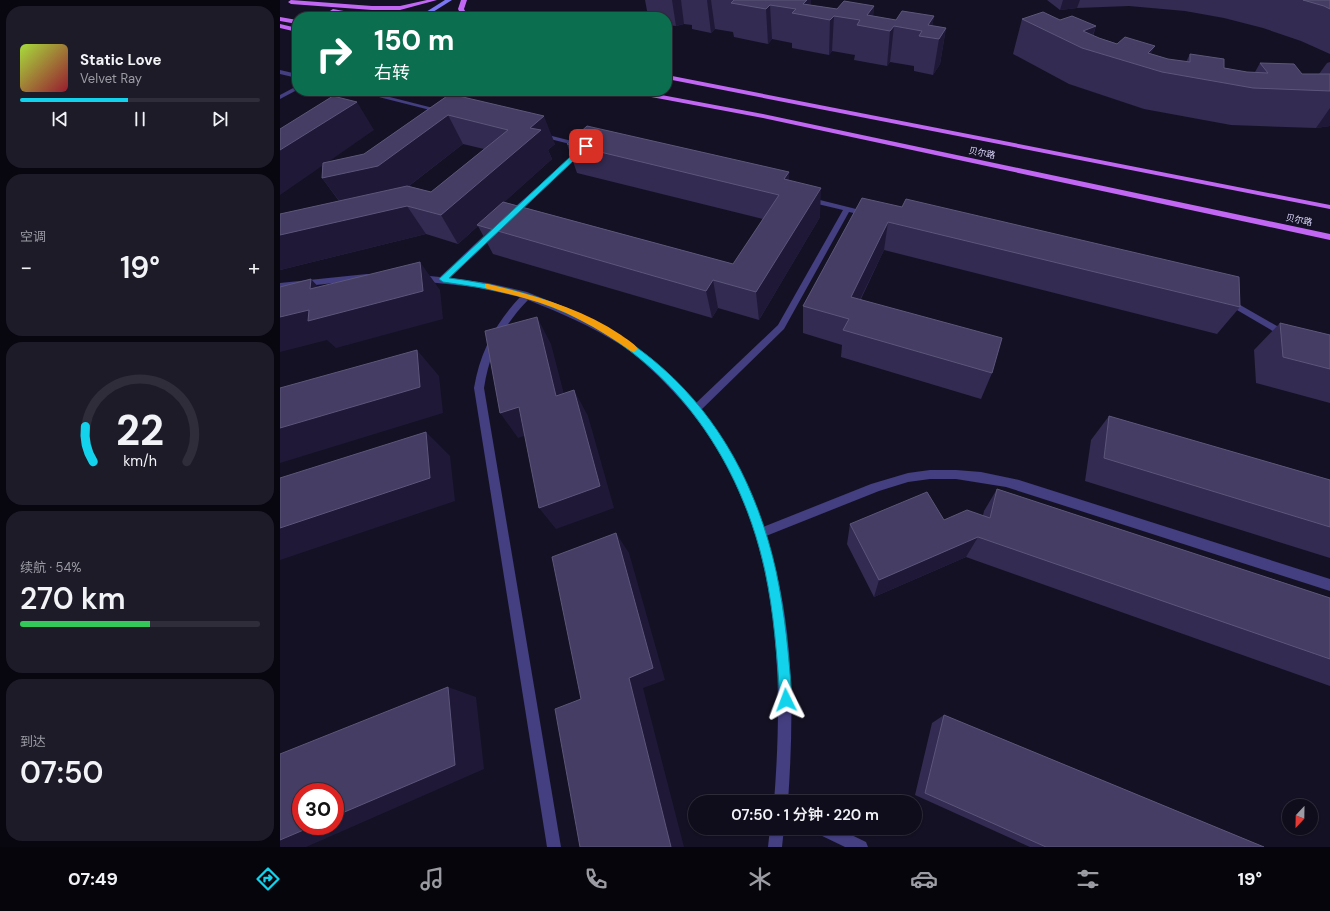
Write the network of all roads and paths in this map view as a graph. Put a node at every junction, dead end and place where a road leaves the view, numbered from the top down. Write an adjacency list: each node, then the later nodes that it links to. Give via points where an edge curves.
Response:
1 (434, 0): 4 (main road, via 400,8)
2 (450, 0): 6 (street)
3 (464, 0): 7 (main road)
4 (288, 1): 5 (main road)
5 (341, 12)
6 (430, 12)
7 (463, 12)
8 (280, 18): 9 (main road)
9 (292, 21)
10 (280, 26): 11 (main road)
11 (292, 29)
12 (280, 72): 13 (street)
13 (292, 75)
14 (672, 78): 21 (main road, 贝尔路)
15 (292, 91): 18 (street)
16 (379, 96): 19 (street)
17 (657, 96): 27 (main road, 贝尔路, via 763,116)
18 (280, 97)
19 (449, 113)
20 (533, 133): 32 (street, via 590,147)
21 (1247, 191): 23 (main road); 24 (main road, 贝尔路)
22 (801, 198): 25 (street)
23 (1330, 202)
24 (1330, 207)
25 (847, 209): 26 (street); 37 (street, via 780,327)
26 (878, 216)
27 (1263, 223): 28 (main road, 贝尔路); 29 (main road)
28 (1330, 237)
29 (1330, 244)
30 (375, 277): 33 (street)
31 (410, 277): 32 (street)
32 (443, 279): 34 (street)
33 (280, 286)
34 (527, 296): 37 (street, via 557,306 613,334 664,374); 43 (street, via 493,338 486,354 479,388)
35 (1218, 298): 36 (street, via 1226,300)
36 (1290, 338)
37 (696, 409): 38 (street, via 728,457 746,493)
38 (760, 533): 39 (street, via 892,481 929,474 967,474 1019,485); 40 (street, via 778,609 783,652 786,700)
39 (1330, 585)
40 (782, 795)
41 (776, 835): 44 (street)
42 (836, 835): 45 (street)
43 (554, 847)
44 (775, 847)
45 (861, 847)

